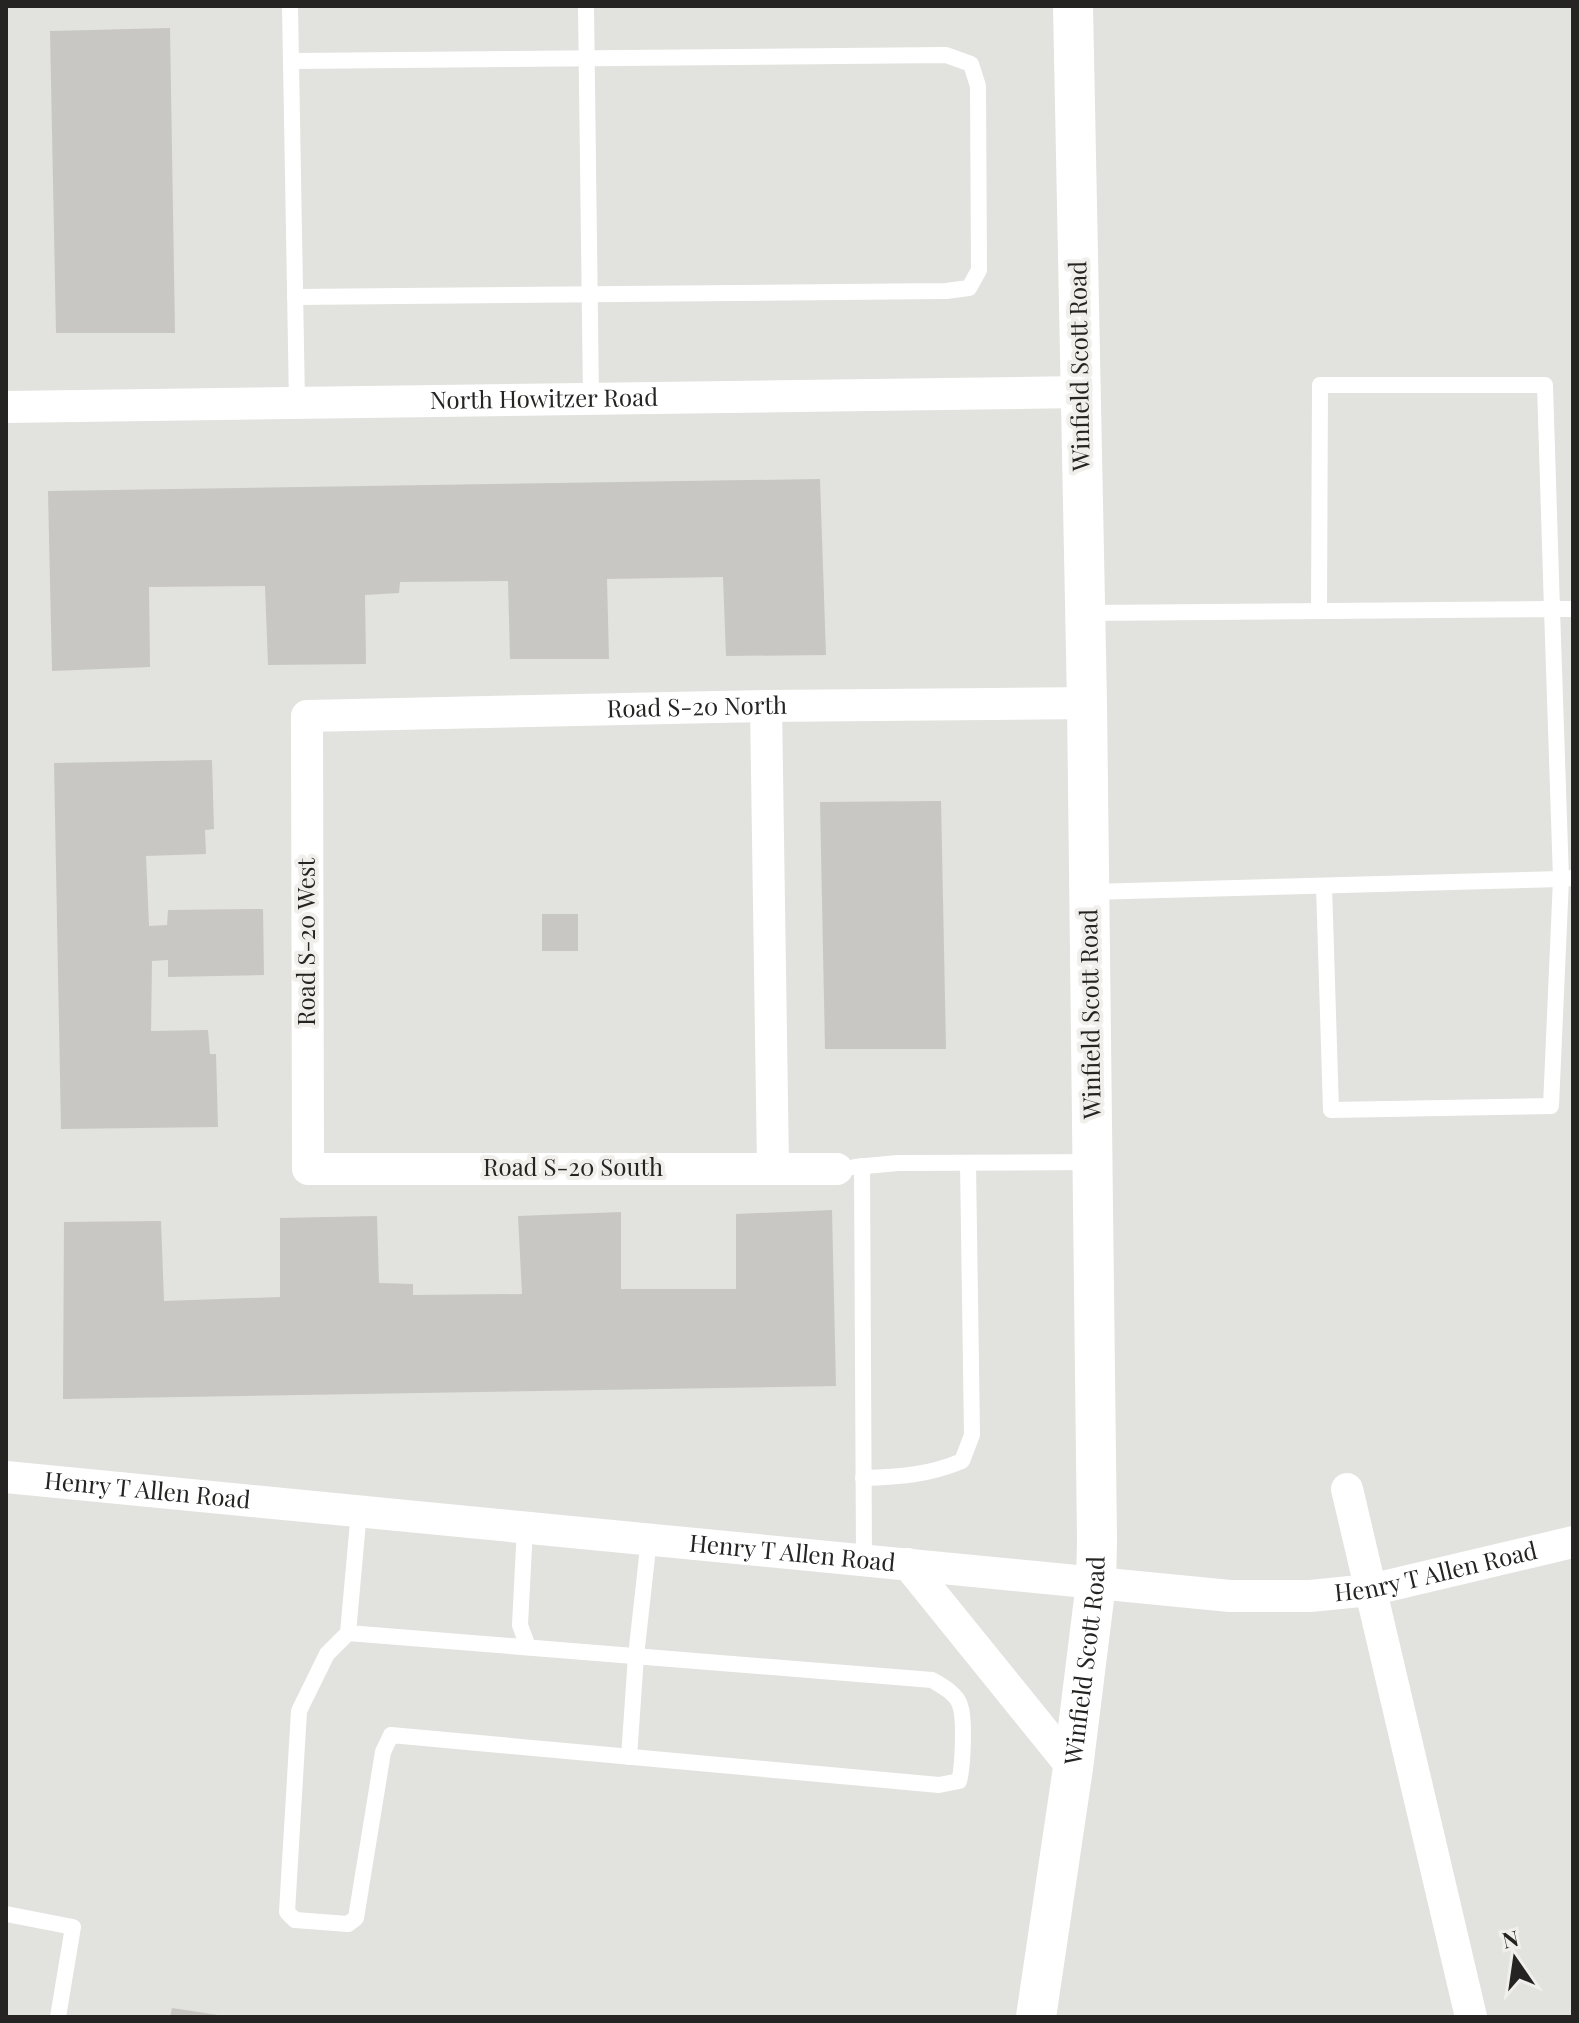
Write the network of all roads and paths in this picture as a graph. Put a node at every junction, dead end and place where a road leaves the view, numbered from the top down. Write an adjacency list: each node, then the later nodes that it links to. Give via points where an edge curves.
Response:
1 (290, 6): 5 (lane)
2 (586, 6): 4 (lane)
3 (1073, 6): 8 (street, Winfield Scott Road)
4 (587, 59): 5 (lane); 6 (lane); 6 (lane, via 946,55 971,64 978,86 979,270 969,288)
5 (291, 61): 7 (lane)
6 (589, 296): 7 (lane); 9 (lane)
7 (295, 297): 10 (lane)
8 (1081, 392): 9 (street, North Howitzer Road); 15 (street, Winfield Scott Road)
9 (591, 399): 10 (street, North Howitzer Road)
10 (297, 403): 11 (street, North Howitzer Road)
11 (6, 407)
12 (1552, 609): 13 (lane); 14 (lane); 14 (lane, via 1545,385 1320,385); 19 (lane)
13 (1573, 609)
14 (1319, 611): 15 (lane)
15 (1086, 613): 16 (street, Winfield Scott Road)
16 (1087, 703): 17 (street, Road S-20 North); 21 (street, Winfield Scott Road)
17 (766, 706): 18 (street, Road S-20 North); 24 (street)
18 (307, 716): 26 (street, Road S-20 West)
19 (1567, 878): 20 (lane); 20 (lane, via 1551,1106 1331,1110)
20 (1324, 886): 21 (lane)
21 (1090, 892): 22 (street, Winfield Scott Road)
22 (1093, 1162): 23 (lane); 36 (street, Winfield Scott Road)
23 (968, 1163): 25 (lane); 28 (lane, via 972,1435 962,1461 942,1470)
24 (773, 1167): 25 (street, Road S-20 South); 26 (street, Road S-20 South)
25 (850, 1167): 28 (lane)
26 (308, 1169)
27 (6, 1477): 30 (street, Henry T Allen Road)
28 (863, 1478): 34 (lane)
29 (1347, 1489): 37 (street)
30 (359, 1511): 31 (street, Henry T Allen Road); 38 (lane)
31 (525, 1527): 32 (street, Henry T Allen Road); 39 (lane, via 520,1625)
32 (649, 1539): 34 (street, Henry T Allen Road); 40 (lane)
33 (1573, 1542): 37 (street, Henry T Allen Road)
34 (864, 1560): 35 (street, Henry T Allen Road)
35 (908, 1564): 36 (street, Henry T Allen Road); 42 (street)
36 (1096, 1583): 37 (street, Henry T Allen Road, via 1230,1596); 42 (street, Winfield Scott Road)
37 (1370, 1590): 46 (street)
38 (348, 1633): 39 (lane); 41 (lane, via 327,1654 299,1711 287,1912 295,1920 348,1924 356,1918 383,1752 391,1735)
39 (528, 1647): 40 (lane)
40 (636, 1656): 41 (lane); 41 (lane, via 932,1680 961,1705 963,1766 959,1781 939,1785)
41 (629, 1757)
42 (1073, 1768): 45 (street, Winfield Scott Road)
43 (6, 1914): 44 (lane, via 73,1927)
44 (58, 2017)
45 (1036, 2017)
46 (1471, 2017)

